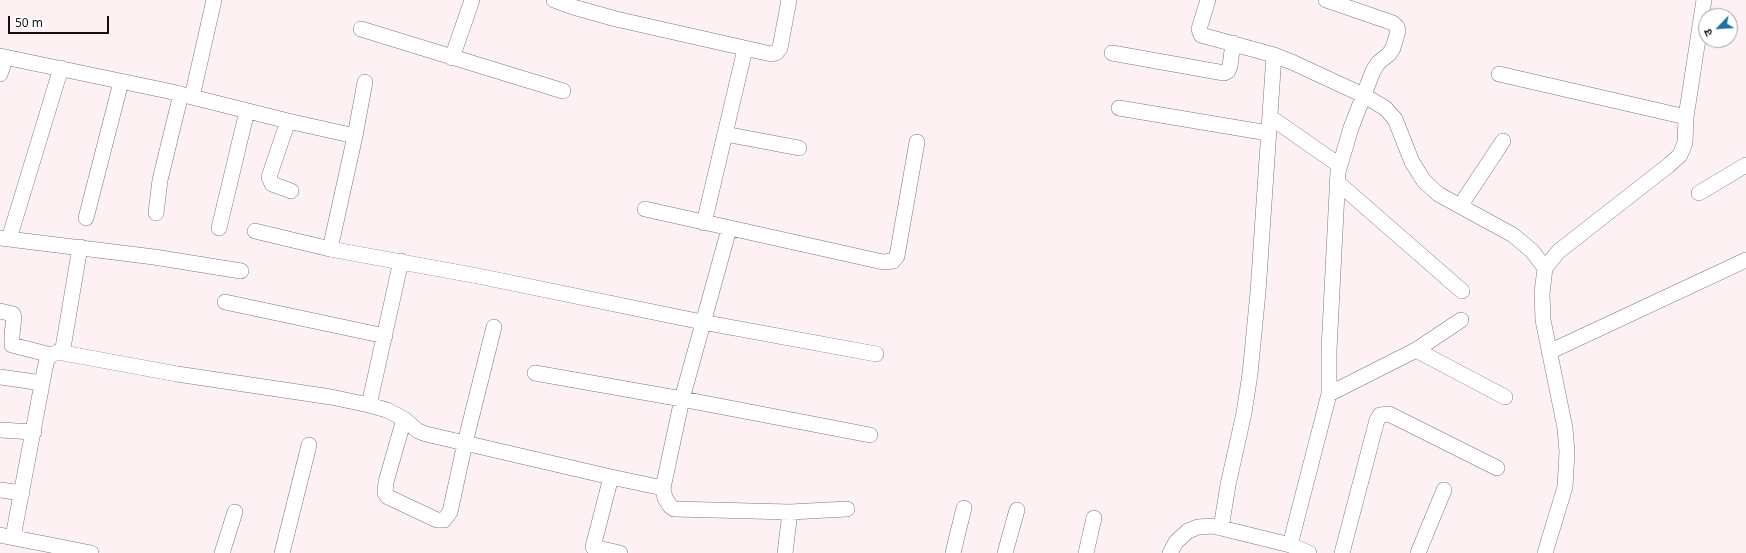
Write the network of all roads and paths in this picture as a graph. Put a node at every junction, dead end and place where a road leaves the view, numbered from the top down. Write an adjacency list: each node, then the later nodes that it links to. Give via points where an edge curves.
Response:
1 (214, 0): 22 (street)
2 (472, 0): 14 (street)
3 (554, 0): 10 (street, via 593,13)
4 (789, 0): 10 (street, via 782,44 776,53)
5 (1208, 0): 9 (street, via 1200,32 1203,36)
6 (1326, 0): 21 (street, via 1384,19 1397,27 1397,38 1393,48 1374,67)
7 (1704, 0): 26 (street)
8 (361, 29): 14 (street)
9 (1233, 43): 11 (street, via 1230,66 1224,73); 12 (street)
10 (745, 49): 29 (street)
11 (1112, 52)
12 (1274, 55): 21 (street); 25 (street)
13 (3, 56): 15 (street); 16 (street)
14 (452, 58): 20 (street)
15 (61, 68): 18 (street); 47 (street)
16 (0, 74)
17 (1499, 74): 26 (street)
18 (121, 82): 22 (street); 42 (street)
19 (365, 82): 30 (street)
20 (563, 91)
21 (1363, 95): 34 (street); 39 (street, via 1392,115 1412,162 1424,181 1438,194)
22 (186, 96): 24 (street); 41 (street, via 160,180)
23 (1119, 108): 28 (street)
24 (247, 111): 27 (street); 44 (street)
25 (1270, 117): 28 (street); 34 (street)
26 (1686, 117): 52 (street, via 1685,143 1676,159 1559,251)
27 (288, 121): 30 (street); 37 (street, via 269,177 272,184)
28 (1268, 133): 90 (street, via 1250,374)
29 (725, 134): 33 (street); 43 (street)
30 (355, 136): 49 (street)
31 (1503, 141): 39 (street)
32 (917, 142): 45 (street, via 897,256 893,261 884,262)
33 (799, 148)
34 (1340, 165): 36 (street)
35 (1746, 165): 38 (street)
36 (1337, 182): 54 (street); 68 (street)
37 (291, 191)
38 (1699, 193)
39 (1460, 206): 52 (street, via 1513,236 1532,252)
40 (645, 209): 43 (street)
41 (156, 213)
42 (86, 218)
43 (704, 223): 45 (street)
44 (219, 228)
45 (729, 229): 58 (street)
46 (255, 231): 49 (street)
47 (5, 239): 48 (street)
48 (80, 247): 53 (street); 63 (street, via 63,348)
49 (330, 248): 51 (street)
50 (1746, 260): 62 (street)
51 (401, 261): 58 (street); 60 (street)
52 (1545, 268): 62 (street, via 1542,293 1543,320)
53 (241, 271)
54 (1462, 291)
55 (225, 302): 60 (street)
56 (0, 311): 63 (street, via 13,314 12,345)
57 (1461, 320): 61 (street)
58 (702, 322): 64 (street); 70 (street)
59 (494, 327): 76 (street)
60 (385, 336): 71 (street)
61 (1416, 350): 68 (street); 69 (street)
62 (1549, 352): 107 (street, via 1565,428 1567,459 1565,487)
63 (55, 354): 67 (street, via 47,360); 71 (street)
64 (876, 354)
65 (535, 373): 70 (street)
66 (0, 376): 67 (street)
67 (42, 383): 74 (street)
68 (1329, 394): 92 (street)
69 (1505, 397)
70 (682, 399): 75 (street); 80 (street)
71 (369, 405): 72 (street, via 387,410)
72 (404, 419): 76 (street, via 418,431); 76 (street, via 385,493 388,497 437,520 444,520 450,512)
73 (0, 430): 74 (street)
74 (34, 432): 83 (street)
75 (870, 435)
76 (465, 443): 79 (street)
77 (308, 445): 97 (street)
78 (1497, 468): 105 (street, via 1389,414 1380,415)
79 (611, 477): 80 (street); 94 (street)
80 (663, 488): 88 (street, via 665,498 674,510)
81 (0, 490): 83 (street)
82 (1444, 490): 106 (street)
83 (22, 493): 91 (street)
84 (964, 508): 100 (street)
85 (847, 509): 88 (street)
86 (1017, 510): 101 (street)
87 (235, 512): 96 (street)
88 (790, 512): 99 (street)
89 (1094, 518): 102 (street)
90 (1221, 528): 92 (street); 103 (street, via 1198,527 1188,531 1176,542)
91 (7, 536): 93 (street)
92 (1290, 545): 104 (street)
93 (30, 547): 95 (street)
94 (592, 550): 98 (street)
95 (91, 553)
96 (222, 553)
97 (282, 553)
98 (620, 553)
99 (785, 553)
100 (952, 553)
101 (1004, 553)
102 (1086, 553)
103 (1170, 553)
104 (1309, 553)
105 (1342, 553)
106 (1418, 553)
107 (1545, 553)

